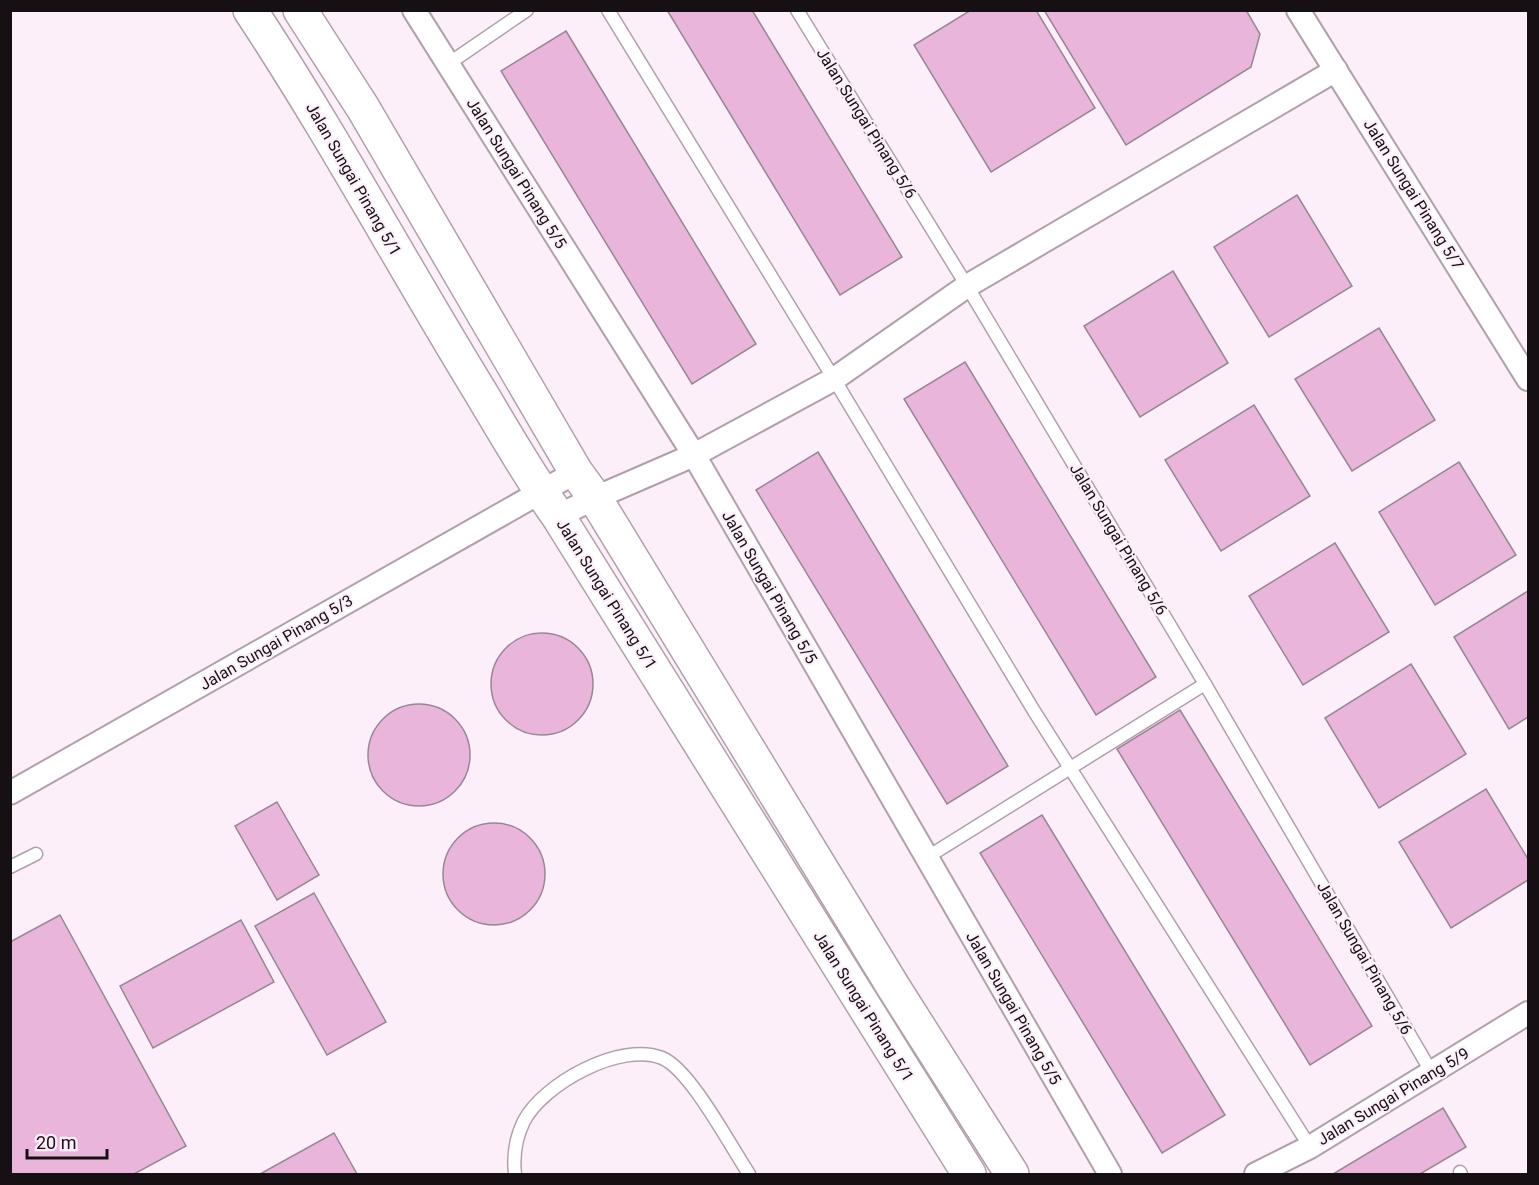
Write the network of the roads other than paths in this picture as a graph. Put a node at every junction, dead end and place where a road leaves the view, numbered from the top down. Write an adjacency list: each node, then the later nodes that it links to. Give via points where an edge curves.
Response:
1 (250, 10): 16 (street, Jalan Sungai Pinang 5/1)
2 (300, 10): 14 (street, via 363,108)
3 (414, 10): 8 (street, Jalan Sungai Pinang 5/5)
4 (527, 10): 8 (lane)
5 (608, 10): 11 (lane)
6 (797, 10): 10 (lane, Jalan Sungai Pinang 5/6)
7 (1298, 10): 9 (street, Jalan Sungai Pinang 5/7)
8 (448, 64): 13 (street, Jalan Sungai Pinang 5/5)
9 (1336, 70): 10 (street); 12 (street, Jalan Sungai Pinang 5/7)
10 (967, 286): 11 (street); 17 (lane, Jalan Sungai Pinang 5/6)
11 (834, 379): 13 (street); 18 (lane)
12 (1528, 379)
13 (694, 455): 15 (street); 21 (street, Jalan Sungai Pinang 5/5)
14 (576, 472): 15 (street); 16 (street)
15 (595, 498): 16 (street); 29 (street)
16 (550, 504): 19 (street, Jalan Sungai Pinang 5/3); 28 (street, Jalan Sungai Pinang 5/1)
17 (1205, 684): 18 (lane); 24 (lane, Jalan Sungai Pinang 5/6)
18 (1071, 769): 21 (lane); 25 (lane)
19 (10, 793)
20 (36, 854): 22 (lane)
21 (926, 858): 30 (street, Jalan Sungai Pinang 5/5)
22 (10, 867)
23 (1528, 1013): 24 (street, Jalan Sungai Pinang 5/9)
24 (1432, 1073): 25 (street, Jalan Sungai Pinang 5/9)
25 (1310, 1147): 31 (street, Jalan Sungai Pinang 5/9)
26 (515, 1174): 27 (lane, via 516,1140 525,1119 540,1100 569,1078 604,1060 626,1054 662,1058 677,1067)
27 (749, 1174)
28 (969, 1174)
29 (1012, 1174)
30 (1110, 1174)
31 (1256, 1174)

